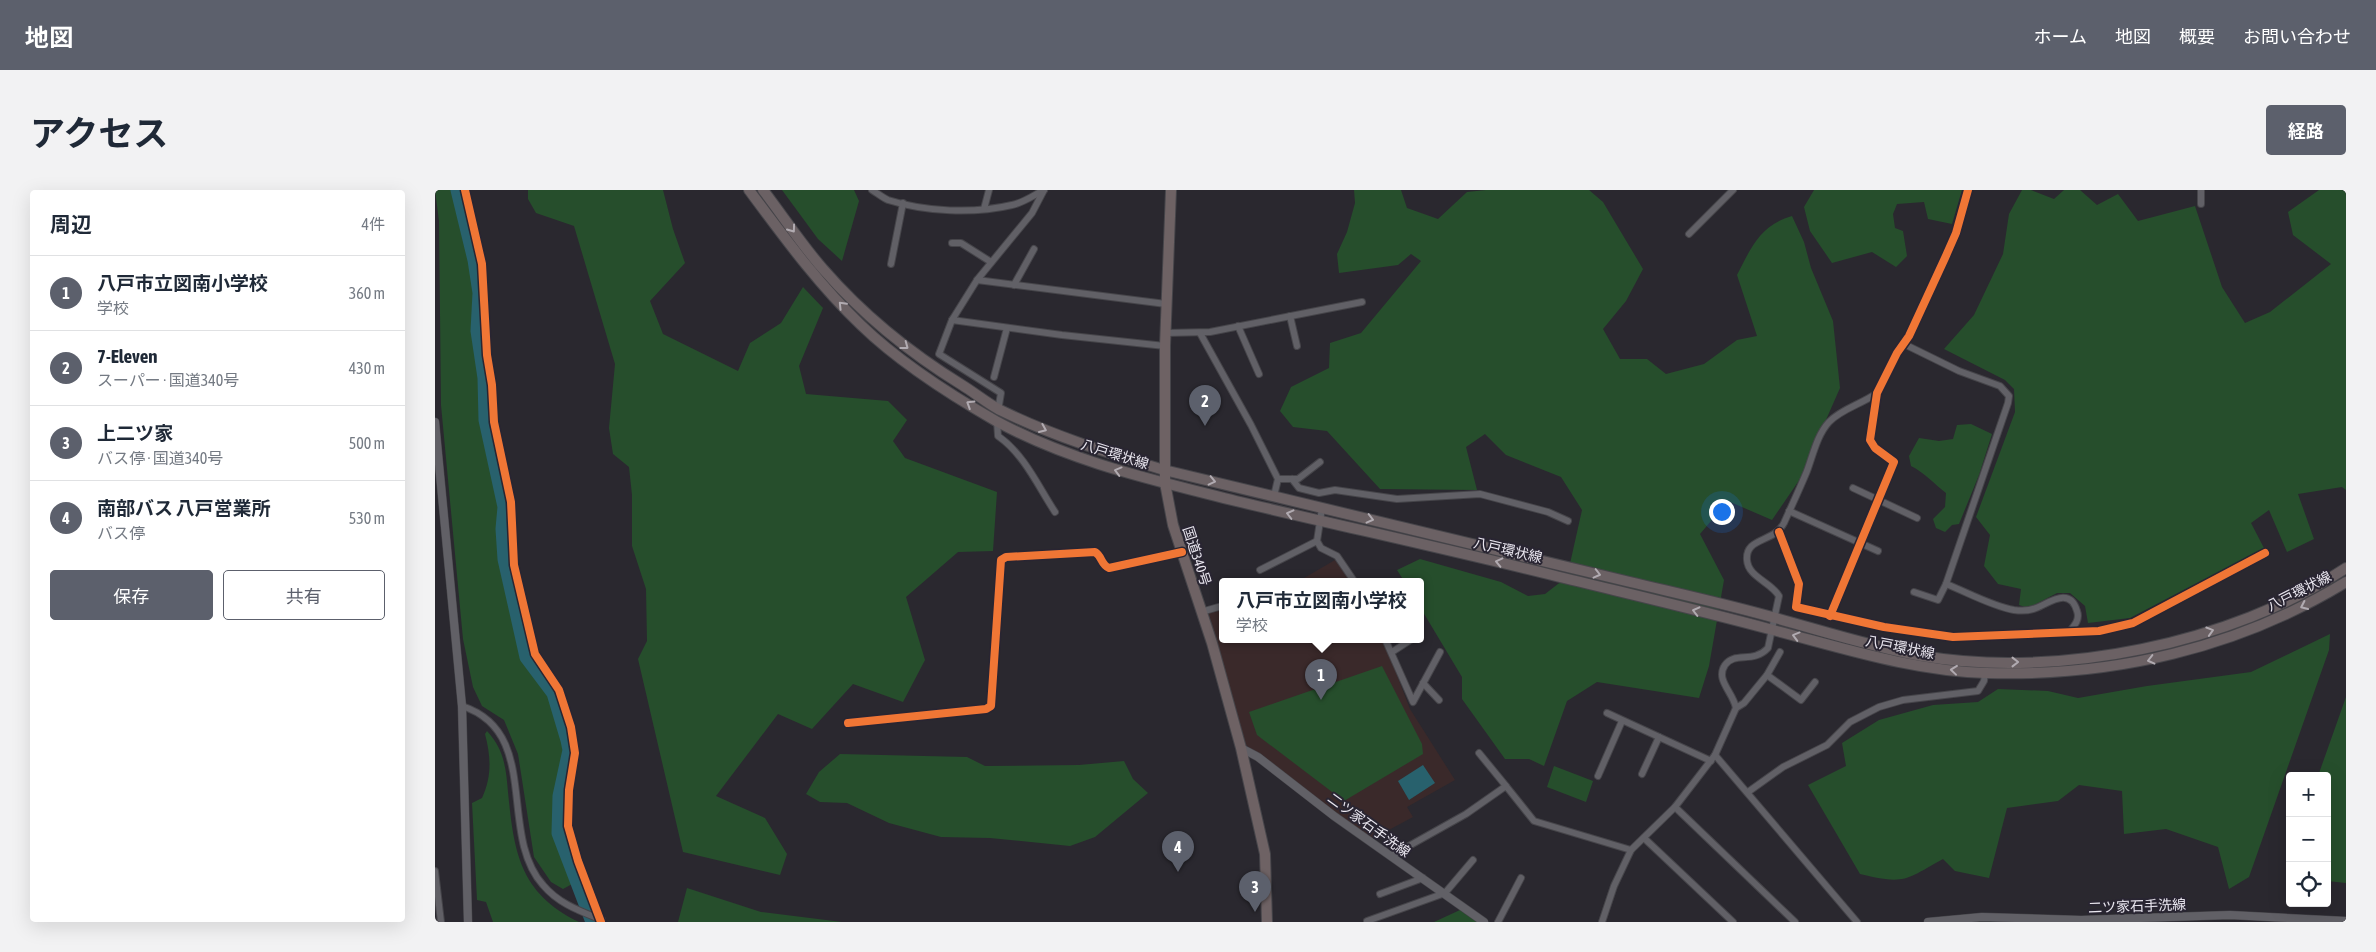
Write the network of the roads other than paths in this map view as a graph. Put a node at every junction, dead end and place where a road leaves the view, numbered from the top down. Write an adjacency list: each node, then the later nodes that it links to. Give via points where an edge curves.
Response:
1 (465, 190): 105 (street, via 482,264 494,422 509,486 514,565 535,654 559,690 571,727 575,753 568,797 568,826)
2 (749, 190): 36 (main road, 八戸環状線, one-way to 2, via 930,380 863,327 804,263)
3 (763, 190): 35 (main road, 八戸環状線, one-way to 35, via 822,268 861,309 936,369)
4 (872, 190): 11 (street, via 887,200)
5 (989, 190): 13 (street)
6 (1044, 190): 13 (street, via 1014,205); 17 (street, via 1032,213)
7 (1171, 190): 22 (highway, 国道340号)
8 (1733, 190): 14 (street)
9 (1968, 190): 29 (street, via 1956,233)
10 (2201, 190): 12 (street)
11 (903, 203): 13 (street, via 933,208); 18 (street)
12 (2201, 204)
13 (984, 209)
14 (1689, 234)
15 (951, 243): 17 (street, via 961,243)
16 (1035, 249): 20 (street)
17 (991, 262): 19 (street)
18 (891, 264)
19 (977, 280): 20 (street); 24 (street)
20 (1014, 285): 22 (street)
21 (1362, 302): 23 (street)
22 (1166, 304): 27 (highway, 国道340号)
23 (1290, 316): 25 (street); 31 (street)
24 (953, 320): 26 (street); 35 (street, via 939,354 1001,393)
25 (1238, 326): 28 (street); 32 (street)
26 (1007, 328): 30 (street); 33 (street)
27 (1165, 333): 28 (street); 30 (highway, 国道340号)
28 (1200, 333): 40 (street)
29 (1904, 344): 34 (street); 62 (street, via 1959,371 2000,386 2009,396)
30 (1165, 346): 39 (highway, 国道340号)
31 (1297, 346)
32 (1259, 374)
33 (994, 377)
34 (1877, 393): 45 (street, via 1870,440 1875,448 1894,462); 47 (street, via 1865,403 1842,412 1823,430)
35 (998, 409): 36 (street); 39 (main road, 八戸環状線, one-way to 39, via 1100,451)
36 (997, 421): 42 (main road, 八戸環状線, one-way to 36, via 1099,466); 48 (street, via 998,436 1018,454)
37 (435, 422): 80 (street)
38 (1320, 462): 41 (street, via 1301,477)
39 (1165, 470): 42 (highway, 国道340号); 44 (main road, 八戸環状線, one-way to 44)
40 (1278, 479): 41 (street); 44 (street)
41 (1292, 479): 51 (street, via 1299,488 1319,493 1335,490 1397,499 1480,494 1548,512)
42 (1165, 483): 50 (main road, 八戸環状線, one-way to 42); 55 (highway, 国道340号)
43 (1853, 488): 45 (street)
44 (1274, 496): 46 (main road, 八戸環状線)
45 (1878, 499): 49 (street); 54 (street)
46 (1322, 508): 50 (street); 67 (main road, 八戸環状線, one-way to 67)
47 (1789, 511): 52 (street); 54 (street)
48 (1055, 512)
49 (1917, 518)
50 (1319, 521): 53 (street); 68 (main road, 八戸環状線, one-way to 50)
51 (1568, 521)
52 (1779, 532): 66 (street, via 1799,584 1796,607); 67 (street, via 1753,545 1747,558 1752,572 1775,589 1779,596)
53 (1317, 541): 59 (street); 60 (street, via 1321,548 1337,556)
54 (1860, 542): 56 (street); 66 (street)
55 (1181, 552): 65 (highway, 国道340号); 84 (street, via 1109,568 1095,552 1006,557 999,566 991,706)
56 (1878, 552)
57 (2265, 553): 69 (street, via 2133,623 2099,630)
58 (2346, 568): 67 (main road, 八戸環状線, one-way to 58, via 1923,656 1981,662 2038,662 2103,656 2171,643 2227,626 2281,605)
59 (1260, 570)
60 (1352, 578)
61 (2346, 582): 75 (main road, 八戸環状線, one-way to 75, via 2258,627 2200,647 2099,669)
62 (1945, 584): 63 (street, via 1938,600); 69 (street, via 2023,611 2059,598 2069,600 2076,605 2079,615)
63 (1914, 592)
64 (1219, 607): 65 (street)
65 (1201, 612): 86 (highway, 国道340号)
66 (1830, 616): 69 (street, via 1953,636)
67 (1775, 618): 68 (street)
68 (1773, 630): 75 (main road, 八戸環状線, one-way to 68, via 1921,667); 81 (street, via 1762,654 1735,658 1726,663 1721,674 1723,683 1733,695)
69 (2070, 631)
70 (1387, 643): 72 (street)
71 (1406, 643): 72 (street)
72 (1392, 652): 78 (street, via 1413,702)
73 (1440, 652): 78 (street)
74 (1780, 652): 76 (street)
75 (1985, 673): 92 (street, via 1978,692 1903,700 1879,707 1850,722 1827,745 1783,767)
76 (1767, 675): 77 (street, via 1801,700); 81 (street)
77 (1815, 682)
78 (1423, 683): 79 (street)
79 (1439, 700)
80 (463, 706): 105 (street, via 479,714 499,734 512,759 521,842 533,873 560,901); 111 (street)
81 (1736, 708): 88 (street)
82 (1607, 713): 83 (street)
83 (1623, 721): 85 (street); 90 (street)
84 (848, 723)
85 (1659, 737): 88 (street); 89 (street)
86 (1241, 748): 96 (street, 二ツ家石手洗線, via 1258,756 1333,816); 112 (highway, 国道340号, via 1265,854)
87 (1479, 753): 91 (street)
88 (1713, 758): 92 (street); 93 (street)
89 (1642, 774)
90 (1598, 776)
91 (1506, 786): 95 (street, via 1534,821); 96 (street, via 1466,814)
92 (1748, 792): 118 (street)
93 (1675, 807): 94 (street); 117 (street)
94 (1644, 838): 95 (street); 116 (street)
95 (1631, 850): 115 (street, via 1613,886)
96 (1391, 856): 99 (street, 二ツ家石手洗線)
97 (1473, 860): 101 (street)
98 (435, 872): 110 (street)
99 (1423, 878): 101 (street, 二ツ家石手洗線); 102 (street)
100 (1521, 878): 114 (street)
101 (1445, 893): 106 (street); 113 (street, 二ツ家石手洗線)
102 (1380, 894)
103 (1997, 920): 107 (street, 二ツ家石手洗線); 119 (street, 二ツ家石手洗線, via 1958,918)
104 (2116, 920): 108 (street, 二ツ家石手洗線); 109 (street, 二ツ家石手洗線, via 2230,916)
105 (602, 921)
106 (1367, 921)
107 (2045, 921): 108 (street, 二ツ家石手洗線)
108 (2081, 921)
109 (2346, 921)
110 (441, 922)
111 (468, 922)
112 (1267, 922)
113 (1484, 922)
114 (1498, 922)
115 (1602, 922)
116 (1733, 922)
117 (1795, 922)
118 (1857, 922)
119 (1928, 922)

